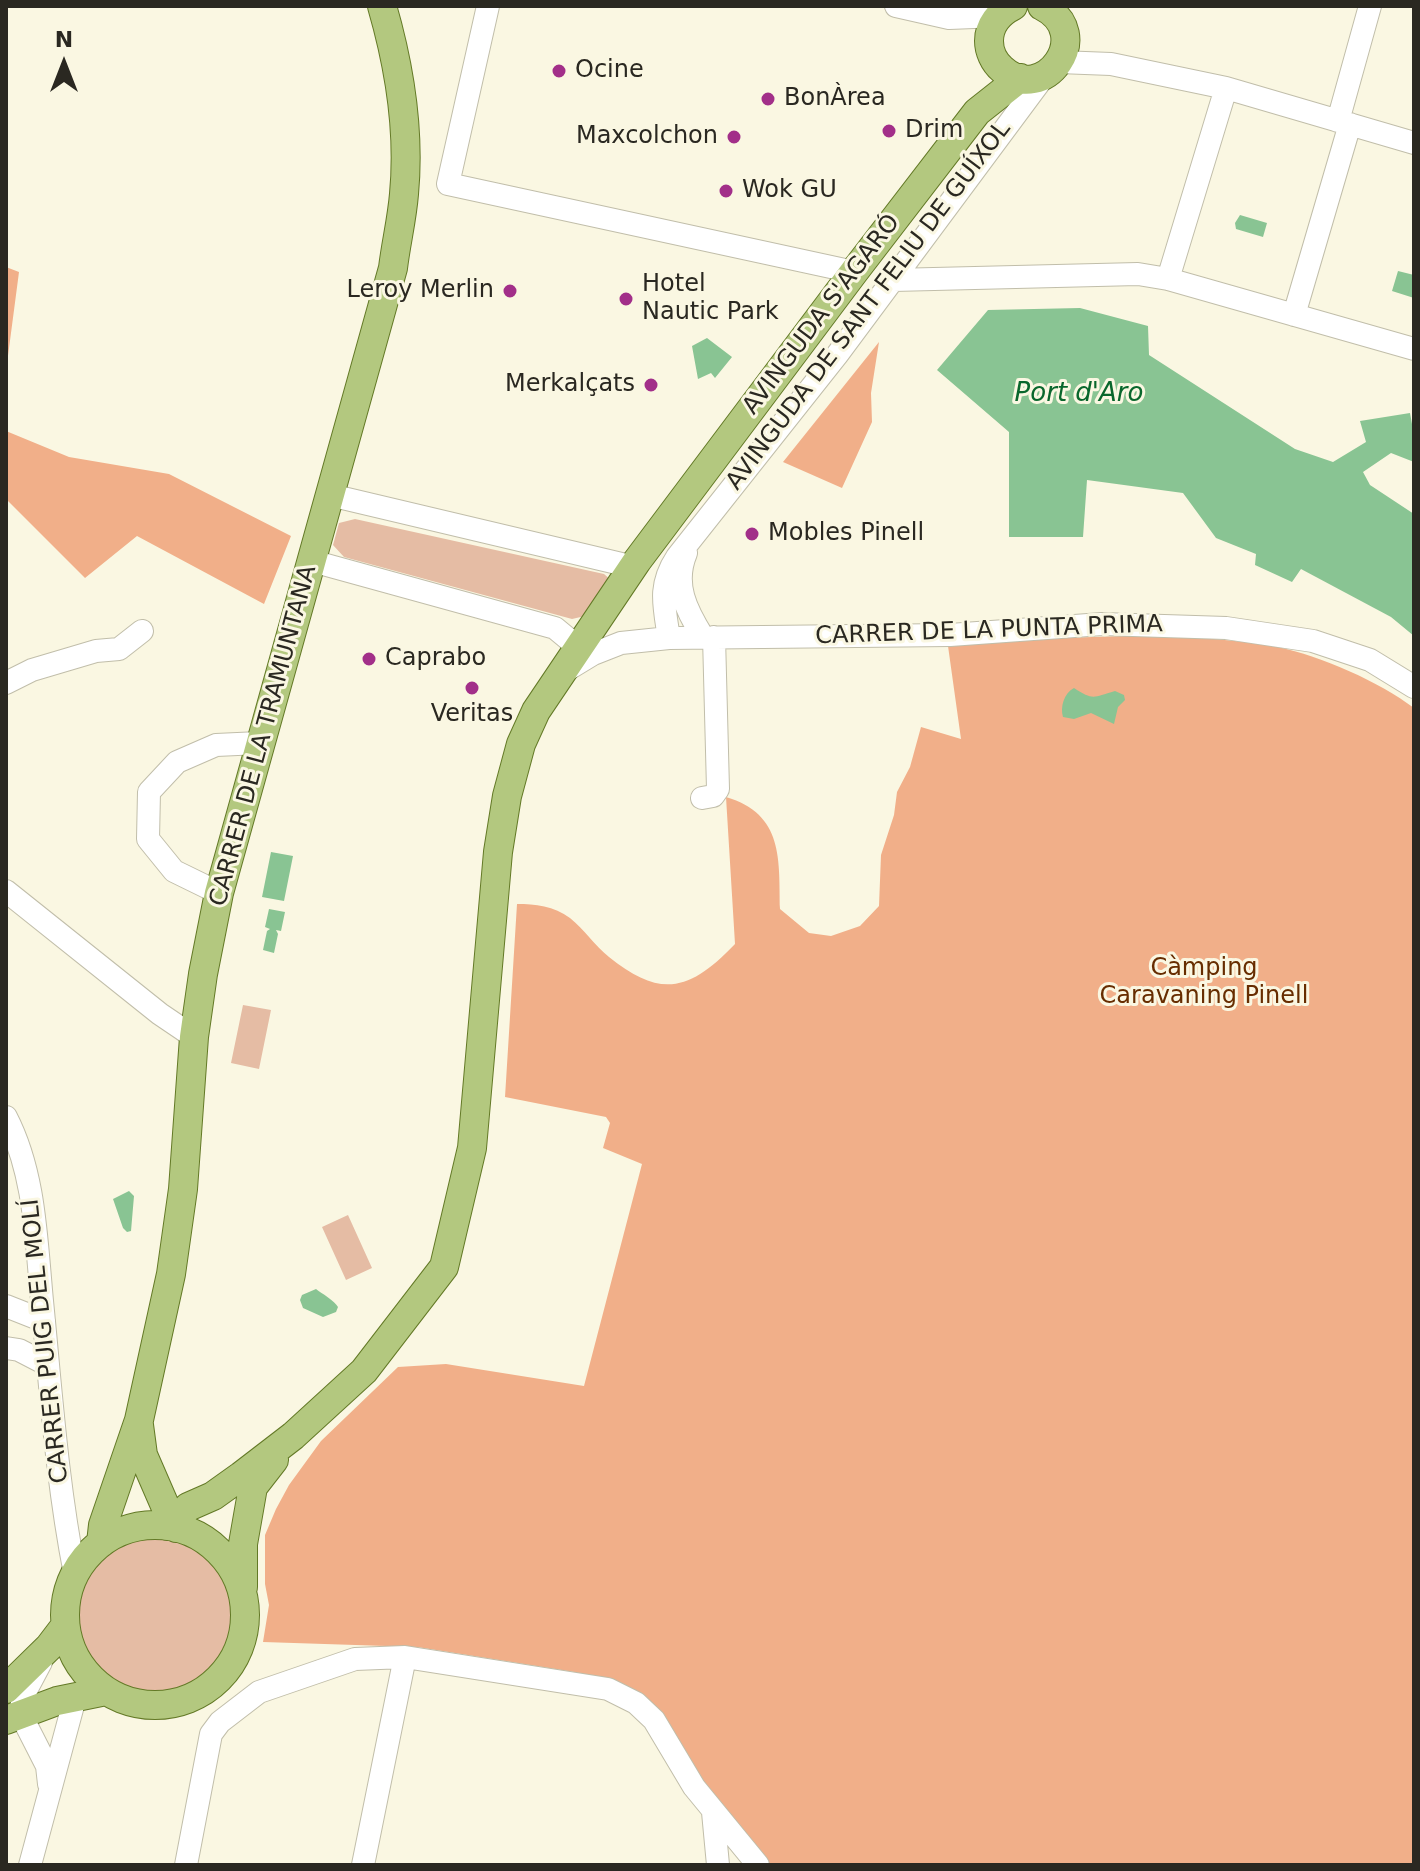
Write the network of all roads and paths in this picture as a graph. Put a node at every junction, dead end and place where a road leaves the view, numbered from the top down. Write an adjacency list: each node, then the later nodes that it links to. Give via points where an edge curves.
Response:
1 (382, 6): 10 (main road, CARRER DE LA TRAMUNTANA)
2 (398, 6): 10 (main road, CARRER DE LA TRAMUNTANA)
3 (488, 6): 17 (street, via 448,184)
4 (896, 6): 7 (street)
5 (1370, 6): 15 (street)
6 (1006, 11): 7 (street); 9 (main road, via 991,30)
7 (949, 18): 9 (street)
8 (1059, 18): 11 (street); 12 (main road, via 1065,49)
9 (992, 53): 12 (main road, via 1005,71); 14 (main road)
10 (396, 57): 22 (main road, CARRER DE LA TRAMUNTANA, via 406,139 393,268)
11 (1111, 64): 12 (street); 13 (street)
12 (1041, 72): 14 (main road); 19 (street, AVINGUDA DE SANT FELIU DE GUÍXOL)
13 (1226, 88): 15 (street); 18 (street)
14 (977, 112): 17 (main road, AVINGUDA S'AGARÓ)
15 (1344, 122): 16 (street); 20 (street)
16 (1414, 143)
17 (854, 272): 23 (main road, AVINGUDA S'AGARÓ)
18 (1168, 279): 19 (street, via 1105,274); 20 (street)
19 (893, 280): 24 (street, AVINGUDA DE SANT FELIU DE GUÍXOL)
20 (1294, 315): 21 (street)
21 (1414, 349)
22 (330, 495): 25 (main road, CARRER DE LA TRAMUNTANA); 26 (street)
23 (669, 518): 24 (street); 26 (main road, AVINGUDA S'AGARÓ)
24 (693, 537): 28 (street, AVINGUDA DE SANT FELIU DE GUÍXOL, via 682,562 681,588 686,610); 29 (street, AVINGUDA DE SANT FELIU DE GUÍXOL, via 665,575)
25 (312, 561): 30 (street, via 555,628); 34 (main road, CARRER DE LA TRAMUNTANA)
26 (634, 567): 30 (main road, AVINGUDA S'AGARÓ)
27 (142, 631): 32 (street, via 119,649 45,666)
28 (708, 637): 29 (street, CARRER DE LA PUNTA PRIMA); 33 (street, CARRER DE LA PUNTA PRIMA, via 950,635 1102,624 1226,628 1313,641 1370,660); 35 (street, via 718,789)
29 (669, 638): 31 (street, CARRER DE LA PUNTA PRIMA, via 621,643)
30 (578, 647): 31 (main road, AVINGUDA S'AGARÓ)
31 (561, 674): 45 (main road, AVINGUDA S'AGARÓ, via 521,744 507,796 472,1148 444,1267 364,1371)
32 (6, 683)
33 (1414, 687)
34 (259, 743): 37 (main road, CARRER DE LA TRAMUNTANA); 37 (street, via 216,745 177,762 149,792 148,839 174,871)
35 (702, 798)
36 (6, 891): 38 (street)
37 (219, 893): 38 (main road, CARRER DE LA TRAMUNTANA)
38 (194, 1037): 44 (main road, CARRER DE LA TRAMUNTANA, via 171,1274)
39 (6, 1117): 41 (street, CARRER PUIG DEL MOLÍ, via 30,1185)
40 (6, 1306): 41 (street)
41 (44, 1321): 43 (street, CARRER PUIG DEL MOLÍ)
42 (6, 1348): 43 (street)
43 (48, 1365): 48 (street, CARRER PUIG DEL MOLÍ)
44 (139, 1420): 46 (main road, CARRER DE LA TRAMUNTANA, via 143,1455); 50 (main road, CARRER DE LA TRAMUNTANA)
45 (293, 1436): 47 (main road); 52 (main road, via 253,1487 243,1544)
46 (158, 1487): 47 (main road, via 188,1496); 49 (main road, CARRER DE LA TRAMUNTANA)
47 (213, 1496): 49 (main road, via 188,1507)
48 (65, 1522): 50 (street, via 76,1537); 51 (street)
49 (172, 1527): 50 (main road, via 135,1527); 52 (main road, via 202,1539 223,1556)
50 (99, 1545): 51 (main road)
51 (75, 1574): 53 (main road)
52 (243, 1596): 55 (main road, via 245,1624 237,1652 207,1689 181,1701 152,1705)
53 (57, 1636): 55 (main road); 57 (main road)
54 (405, 1657): 59 (street, via 608,1689 636,1703 654,1720); 61 (street, via 355,1659 259,1692 220,1722 211,1734); 62 (street)
55 (106, 1691): 56 (main road)
56 (75, 1698): 57 (main road); 58 (street)
57 (14, 1718): 58 (street, via 47,1766)
58 (49, 1791): 60 (street)
59 (713, 1812): 63 (street); 64 (street)
60 (30, 1865)
61 (186, 1865)
62 (363, 1865)
63 (718, 1865)
64 (758, 1865)

